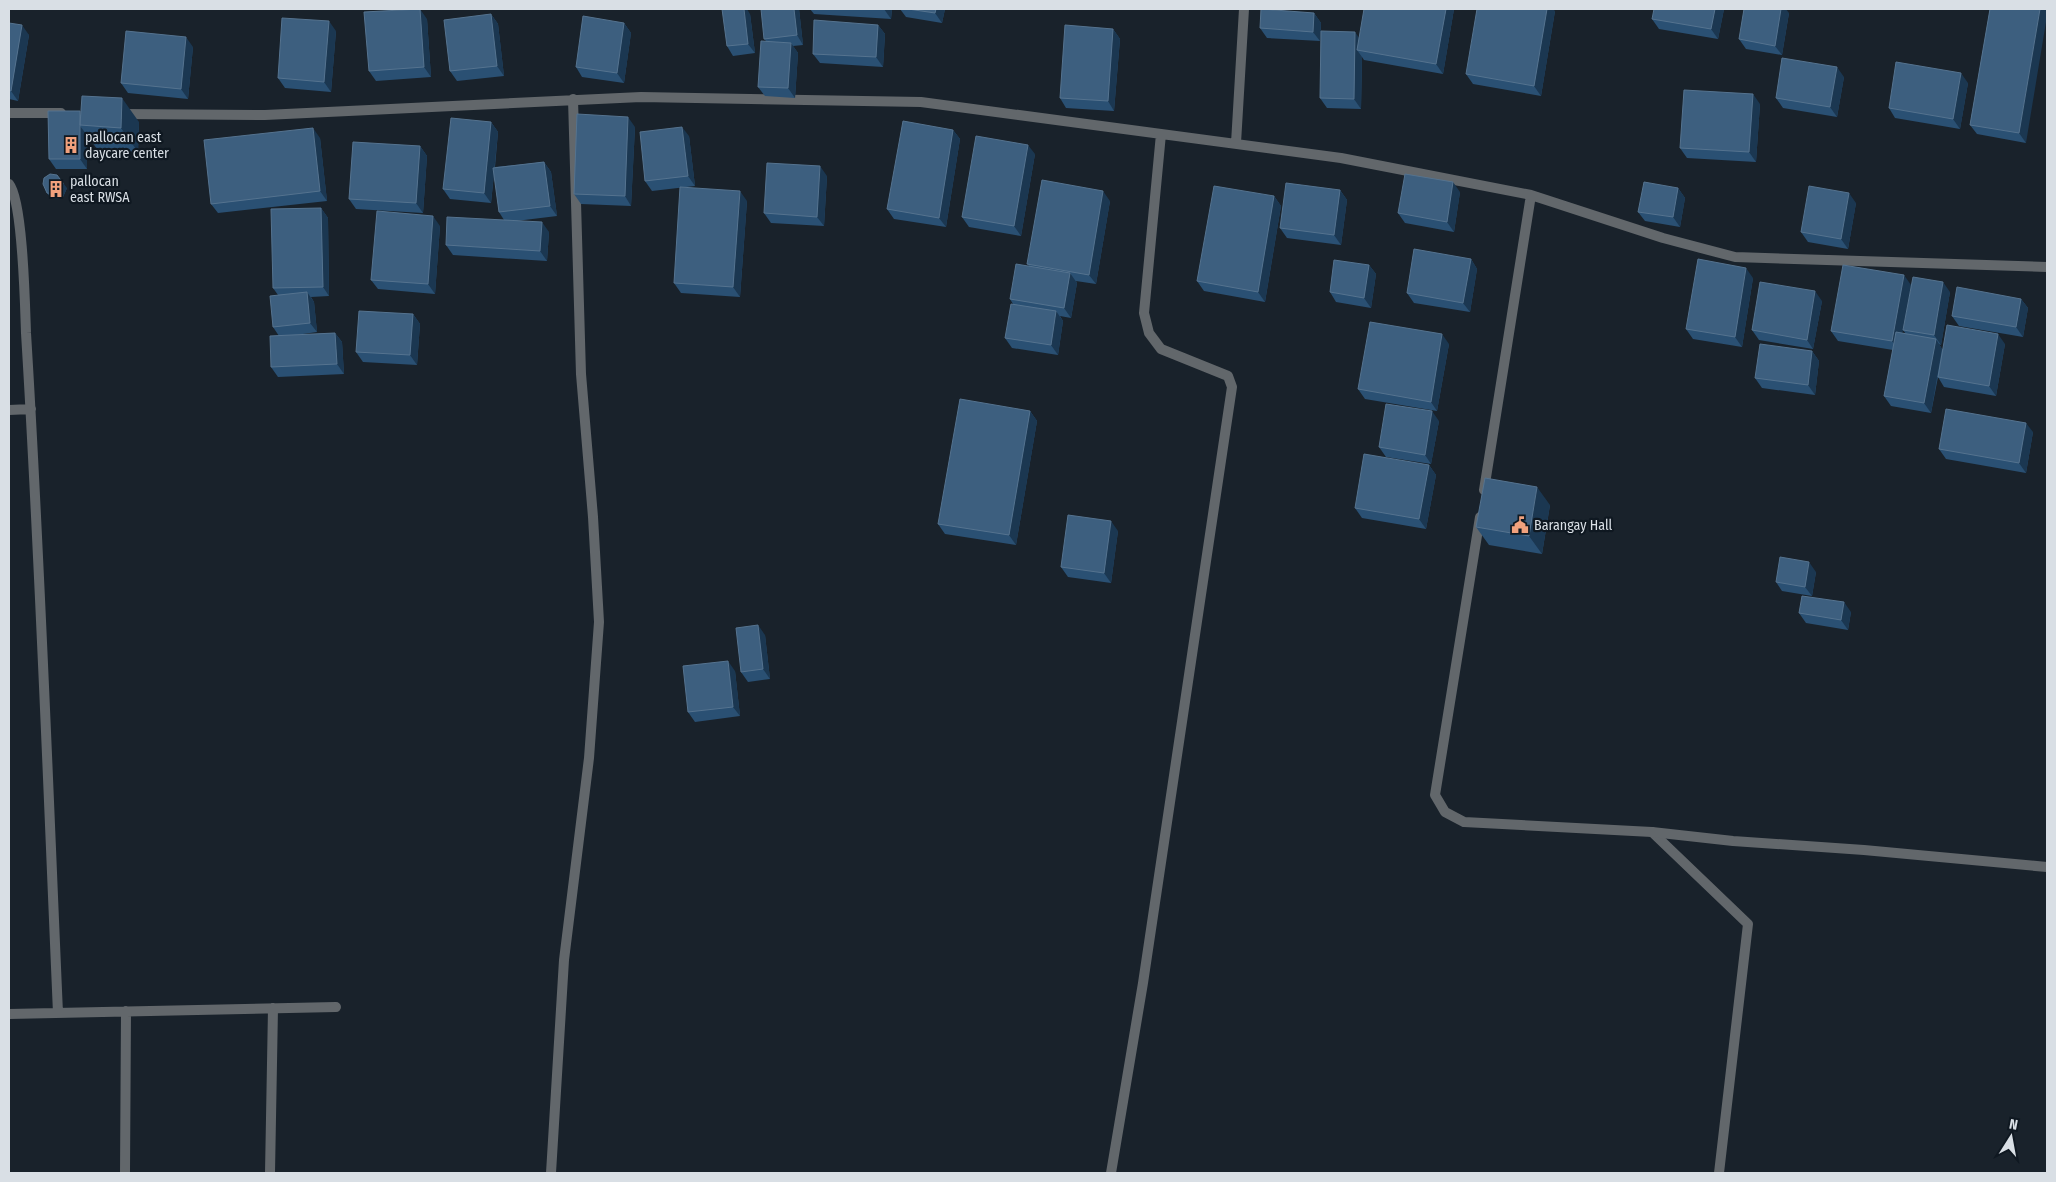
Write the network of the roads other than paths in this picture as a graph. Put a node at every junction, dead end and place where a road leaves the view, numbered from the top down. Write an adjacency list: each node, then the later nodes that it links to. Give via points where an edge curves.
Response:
1 (1244, 9): 7 (street)
2 (573, 100): 5 (street, via 265,115); 6 (street, via 641,97 921,102); 22 (street, via 582,374 599,622 589,758 564,960)
3 (9, 113): 4 (street)
4 (75, 113)
5 (112, 114)
6 (1161, 134): 7 (street); 23 (street, via 1144,313 1149,332 1161,349 1228,376 1232,387 1143,983)
7 (1236, 142): 9 (street, via 1341,158)
8 (9, 184): 11 (street, via 17,209 21,248)
9 (1531, 195): 10 (street, via 1663,238 1735,257); 13 (street, via 1435,795 1445,812 1464,822)
10 (2047, 267)
11 (31, 409): 12 (street); 18 (street)
12 (9, 410)
13 (1652, 832): 14 (street); 24 (street, via 1748,924)
14 (2047, 867)
15 (336, 1007): 16 (street)
16 (273, 1008): 17 (street); 21 (street)
17 (126, 1011): 18 (street); 20 (street)
18 (58, 1013): 19 (street)
19 (9, 1014)
20 (125, 1173)
21 (270, 1173)
22 (551, 1173)
23 (1111, 1173)
24 (1719, 1173)

